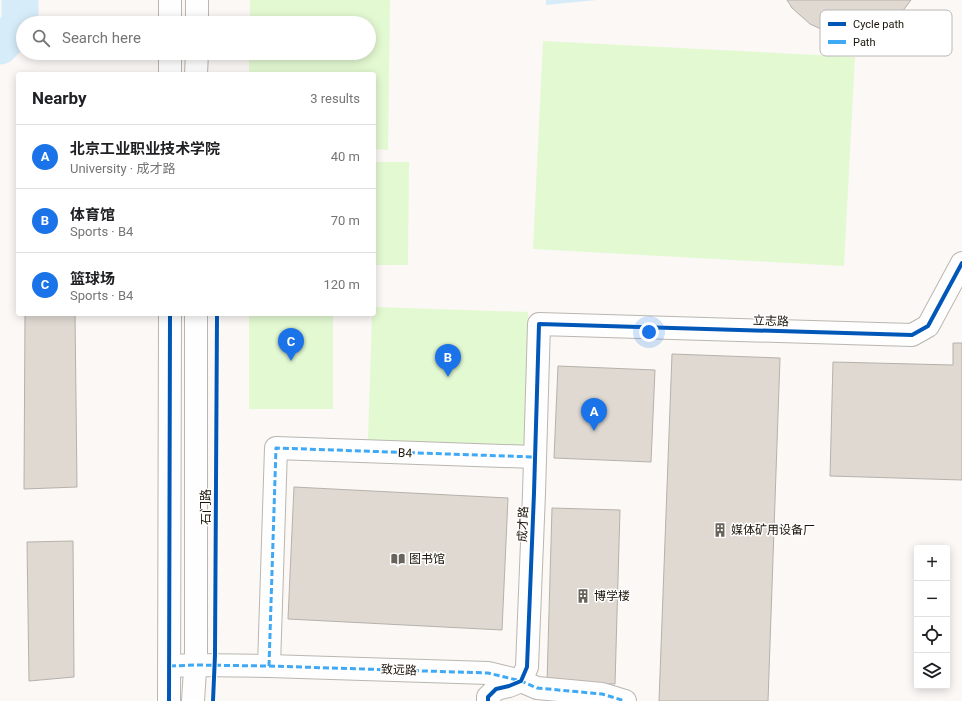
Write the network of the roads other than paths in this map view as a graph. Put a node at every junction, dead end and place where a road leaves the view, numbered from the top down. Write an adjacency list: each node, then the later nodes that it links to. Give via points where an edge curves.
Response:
1 (170, 0): 3 (main road)
2 (197, 0): 4 (main road)
3 (170, 16)
4 (197, 16)
5 (170, 60): 7 (main road)
6 (196, 60): 8 (main road)
7 (170, 72)
8 (196, 72)
9 (962, 263): 12 (main road, 立志路, via 928,326 912,335)
10 (170, 316): 15 (main road)
11 (196, 316): 14 (main road, 石门路)
12 (539, 324): 13 (main road, 成才路)
13 (534, 457): 16 (main road, B4, via 276,448); 17 (main road, 成才路, via 527,667)
14 (195, 665): 15 (main road, 致远路); 16 (main road, 致远路); 19 (main road, 石门路)
15 (170, 666): 18 (main road)
16 (269, 666): 17 (main road, 致远路, via 488,673)
17 (522, 681): 20 (main road, via 496,689 488,697); 21 (main road, 致远路, via 537,688 602,694)
18 (169, 701)
19 (193, 701)
20 (488, 701)
21 (625, 701)

